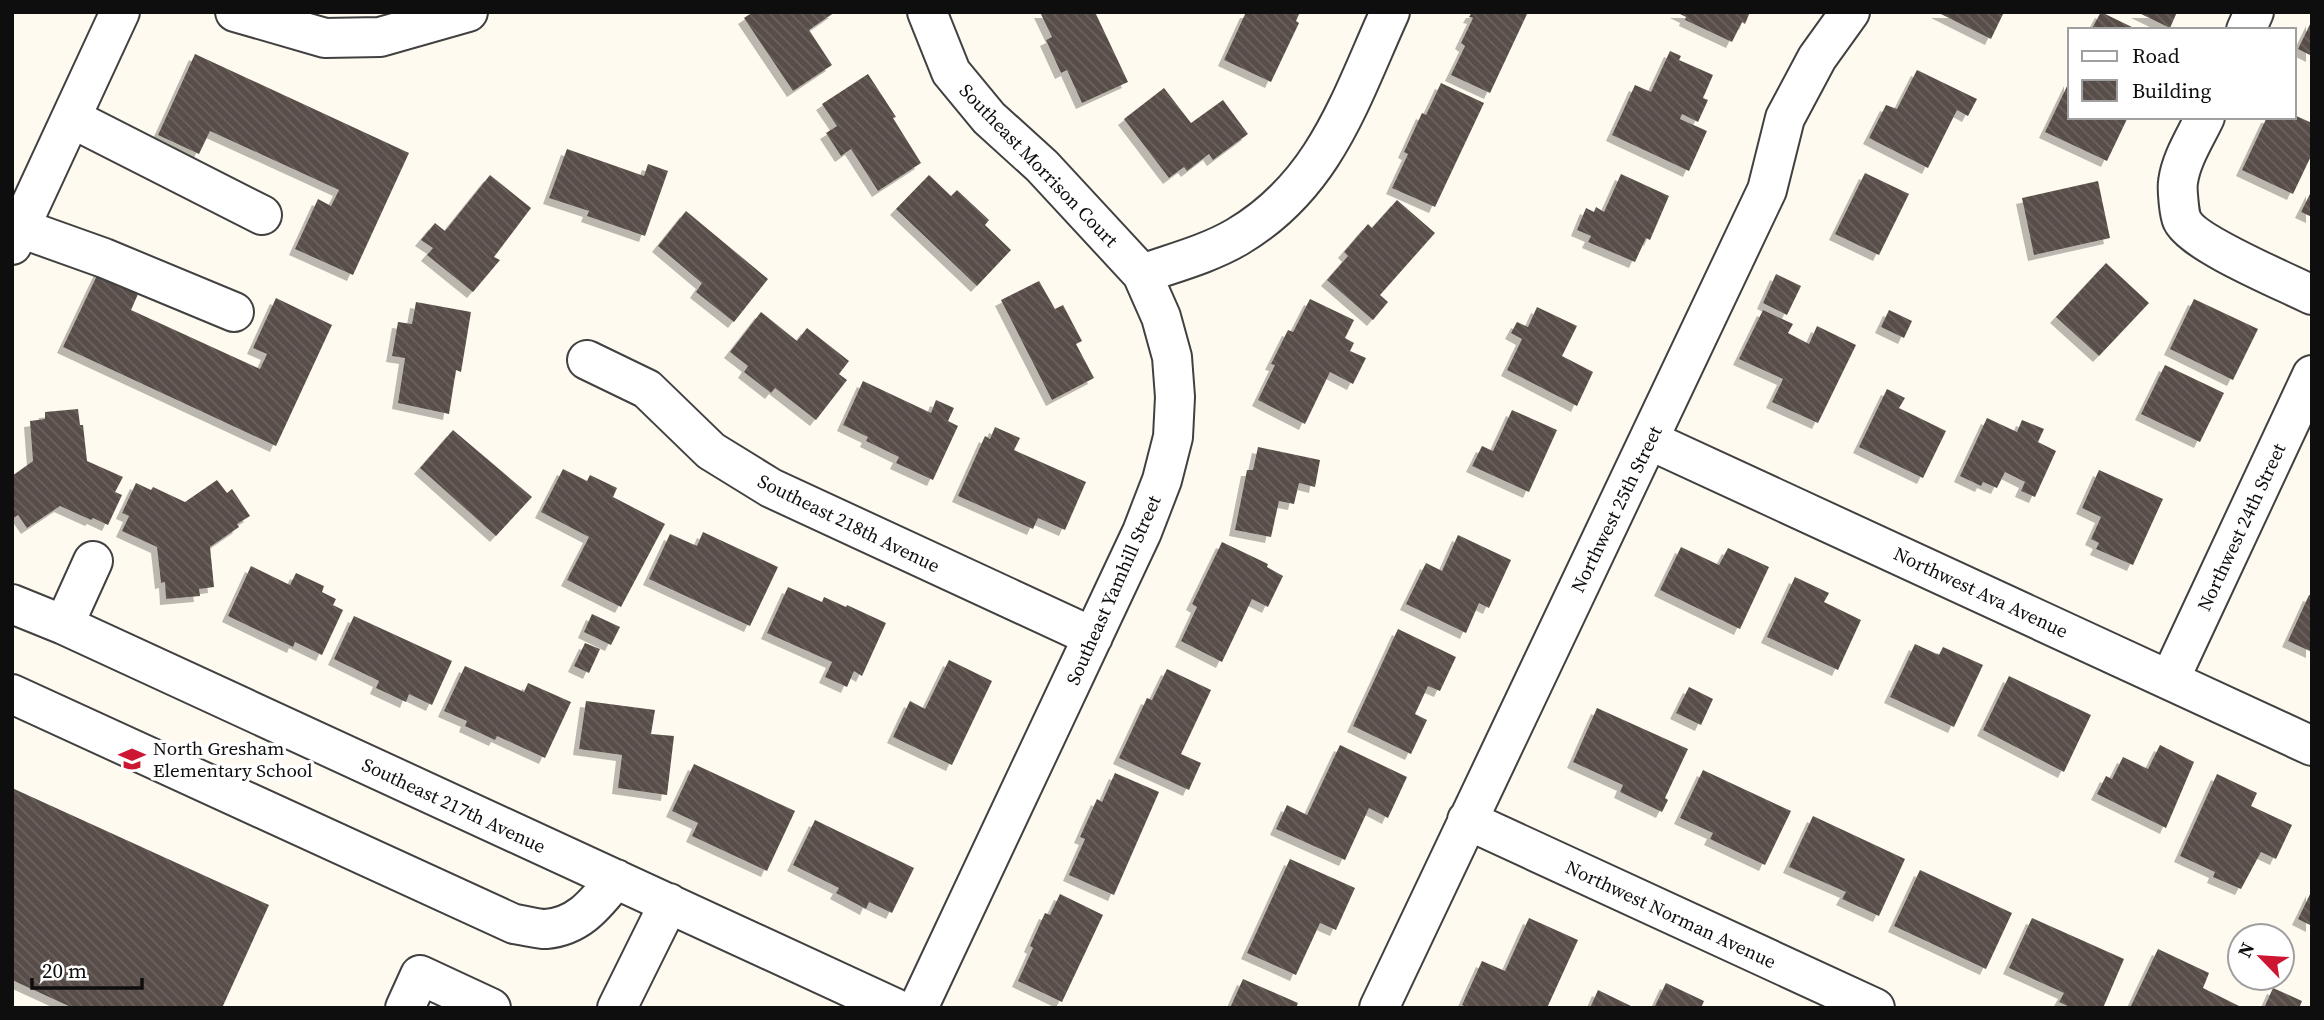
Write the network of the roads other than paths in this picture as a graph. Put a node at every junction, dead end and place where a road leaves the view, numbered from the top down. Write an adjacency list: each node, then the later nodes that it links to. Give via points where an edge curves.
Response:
1 (120, 12): 9 (street)
2 (234, 12): 3 (street, via 325,38 380,37)
3 (468, 12)
4 (927, 12): 13 (street, Southeast Morrison Court, via 951,72 966,91)
5 (1391, 12): 13 (street, via 1330,143 1305,181 1273,213 1235,238)
6 (1850, 12): 18 (street, Northwest 25th Street, via 1817,58 1785,118 1767,190)
7 (2254, 12): 8 (street)
8 (2247, 28)
9 (71, 118): 11 (street); 12 (street)
10 (2204, 119): 14 (street, via 2178,184 2182,220 2232,257)
11 (262, 215)
12 (16, 236): 15 (street, via 104,258)
13 (1142, 274): 22 (street, Southeast Yamhill Street, via 1172,357 1173,437 1142,533)
14 (2312, 295)
15 (234, 312)
16 (587, 360): 22 (street, Southeast 218th Avenue, via 647,389 711,451 771,488)
17 (2312, 375): 23 (street, Northwest 24th Street)
18 (1649, 440): 23 (street, Northwest Ava Avenue); 26 (street, Northwest 25th Street)
19 (93, 561): 21 (street)
20 (12, 604): 21 (street, Southeast 217th Avenue)
21 (64, 625): 27 (street, Southeast 217th Avenue)
22 (1093, 638): 33 (street, Southeast Yamhill Street)
23 (2170, 679): 25 (street, Northwest Ava Avenue)
24 (12, 694): 27 (street, via 514,924 546,929 569,922 587,914)
25 (2312, 746)
26 (1467, 820): 34 (street, Northwest 25th Street); 35 (street, Northwest Norman Avenue)
27 (616, 879): 28 (street, Southeast 217th Avenue)
28 (669, 903): 31 (street); 32 (street, Southeast 217th Avenue)
29 (405, 1008): 30 (street, via 420,975)
30 (491, 1008)
31 (617, 1008)
32 (895, 1008)
33 (918, 1008)
34 (1379, 1008)
35 (1875, 1008)

